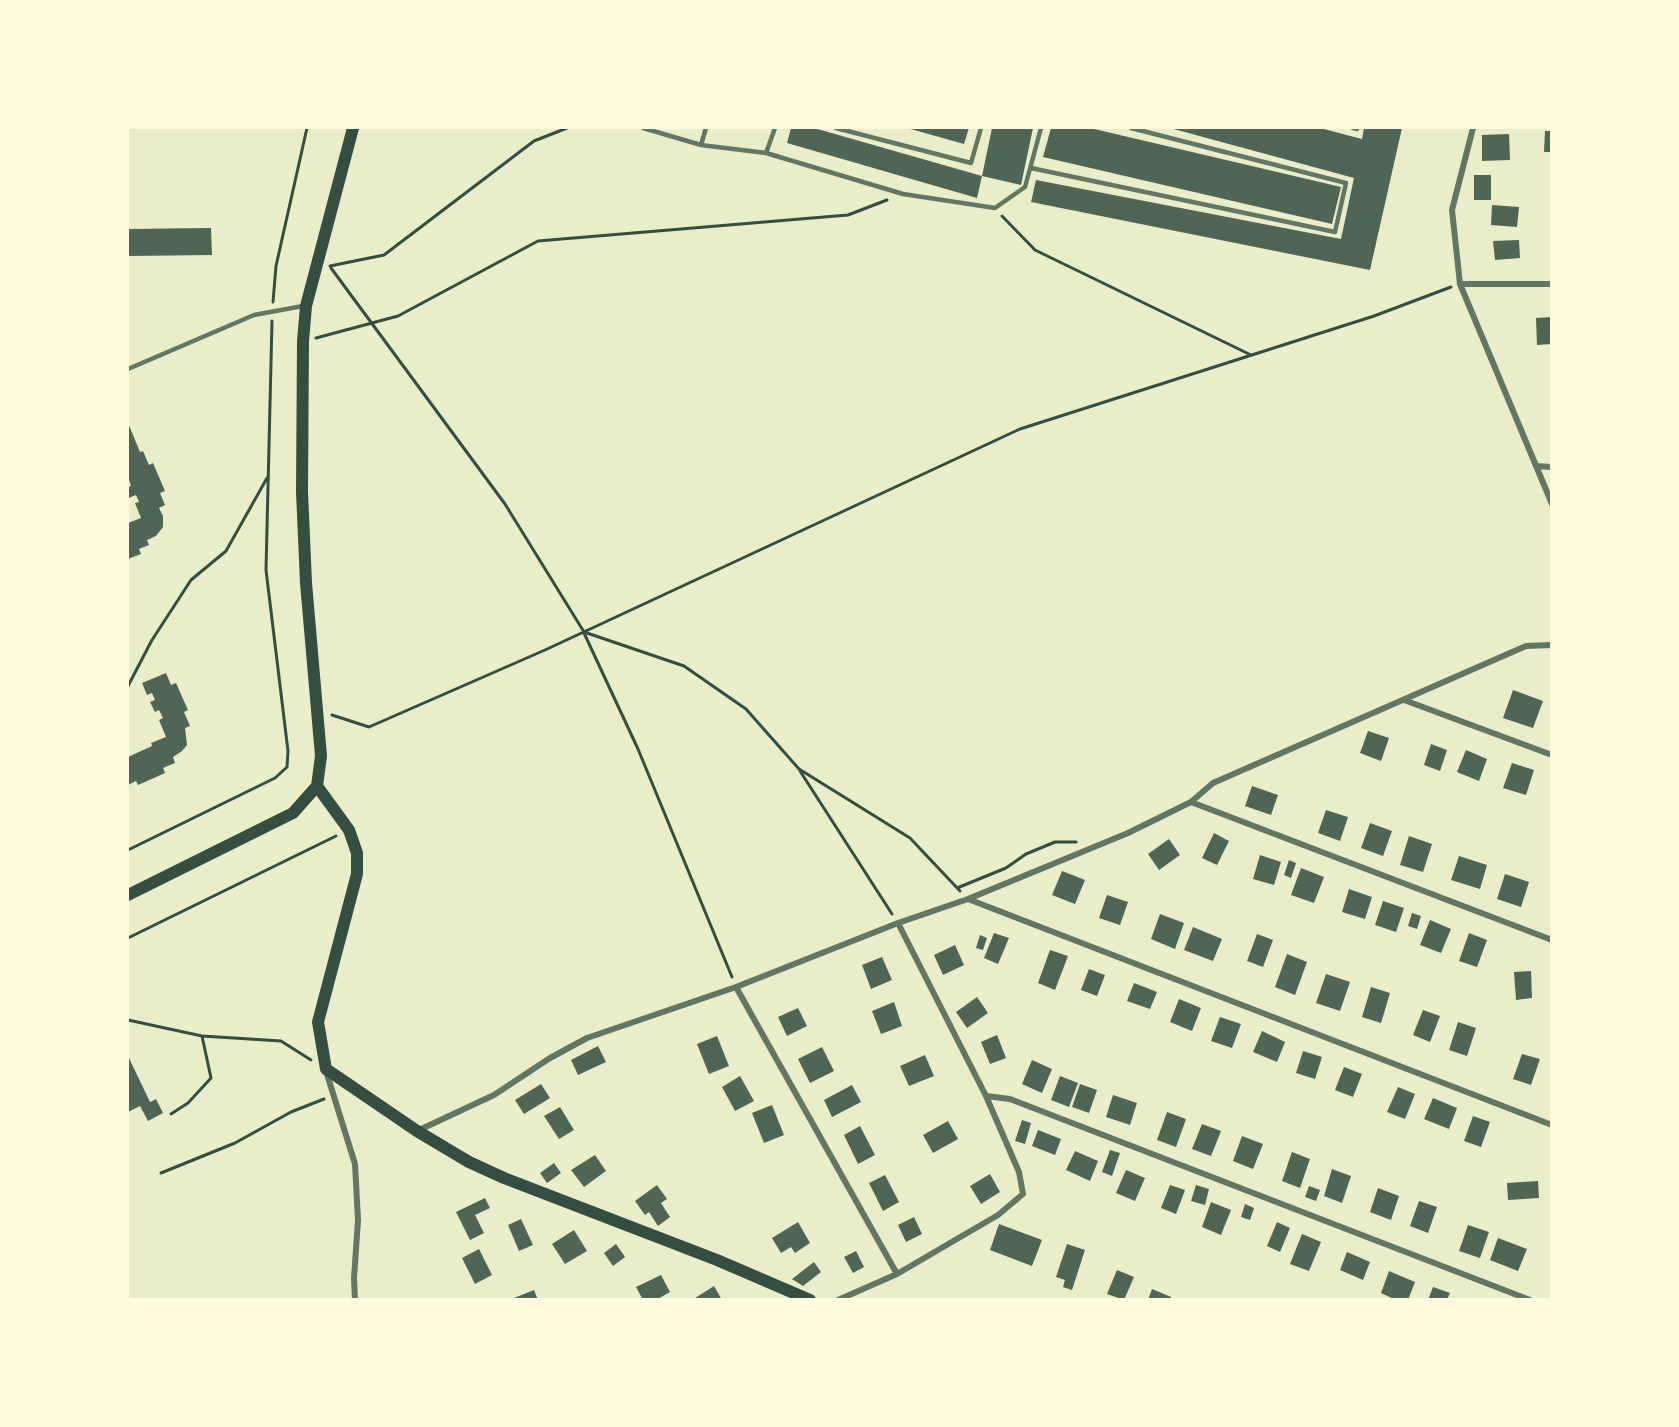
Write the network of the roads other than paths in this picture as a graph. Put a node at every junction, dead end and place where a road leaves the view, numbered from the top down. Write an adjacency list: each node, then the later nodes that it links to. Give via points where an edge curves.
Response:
1 (353, 128): 15 (main road, via 324,264)
2 (643, 128): 10 (lane)
3 (706, 128): 10 (lane)
4 (775, 128): 11 (lane)
5 (836, 128): 6 (lane, via 971,163)
6 (981, 128)
7 (1041, 128): 12 (lane)
8 (1131, 128): 12 (lane, via 1346,183 1335,232)
9 (1473, 128): 13 (street, via 1452,210)
10 (701, 145): 11 (lane)
11 (766, 153): 12 (lane, via 903,194 995,208 1025,187)
12 (1031, 168)
13 (1460, 284): 14 (street); 17 (street)
14 (1551, 284)
15 (306, 306): 16 (lane, via 254,315); 23 (main road, via 302,492 321,756)
16 (128, 369)
17 (1536, 466): 18 (street); 19 (street)
18 (1551, 467)
19 (1551, 504)
20 (1551, 645): 21 (street, via 1526,646)
21 (1404, 700): 22 (street); 24 (street, via 1213,783)
22 (1551, 755)
23 (317, 786): 25 (main road, via 293,813); 30 (main road, via 349,830 357,853 357,873 318,1022)
24 (1191, 802): 26 (street); 28 (street)
25 (128, 895)
26 (968, 899): 27 (street); 32 (street)
27 (898, 923): 29 (street); 31 (street)
28 (1551, 940)
29 (736, 987): 33 (street, via 586,1038 494,1095); 34 (street)
30 (326, 1069): 33 (main road); 36 (street, via 355,1164)
31 (986, 1096): 34 (street, via 1019,1172 1023,1194 998,1215); 38 (street, via 1010,1099)
32 (1551, 1125)
33 (417, 1131): 35 (main road, via 504,1178 717,1260)
34 (897, 1274): 37 (street)
35 (802, 1298)
36 (355, 1299)
37 (838, 1299)
38 (1530, 1299)

